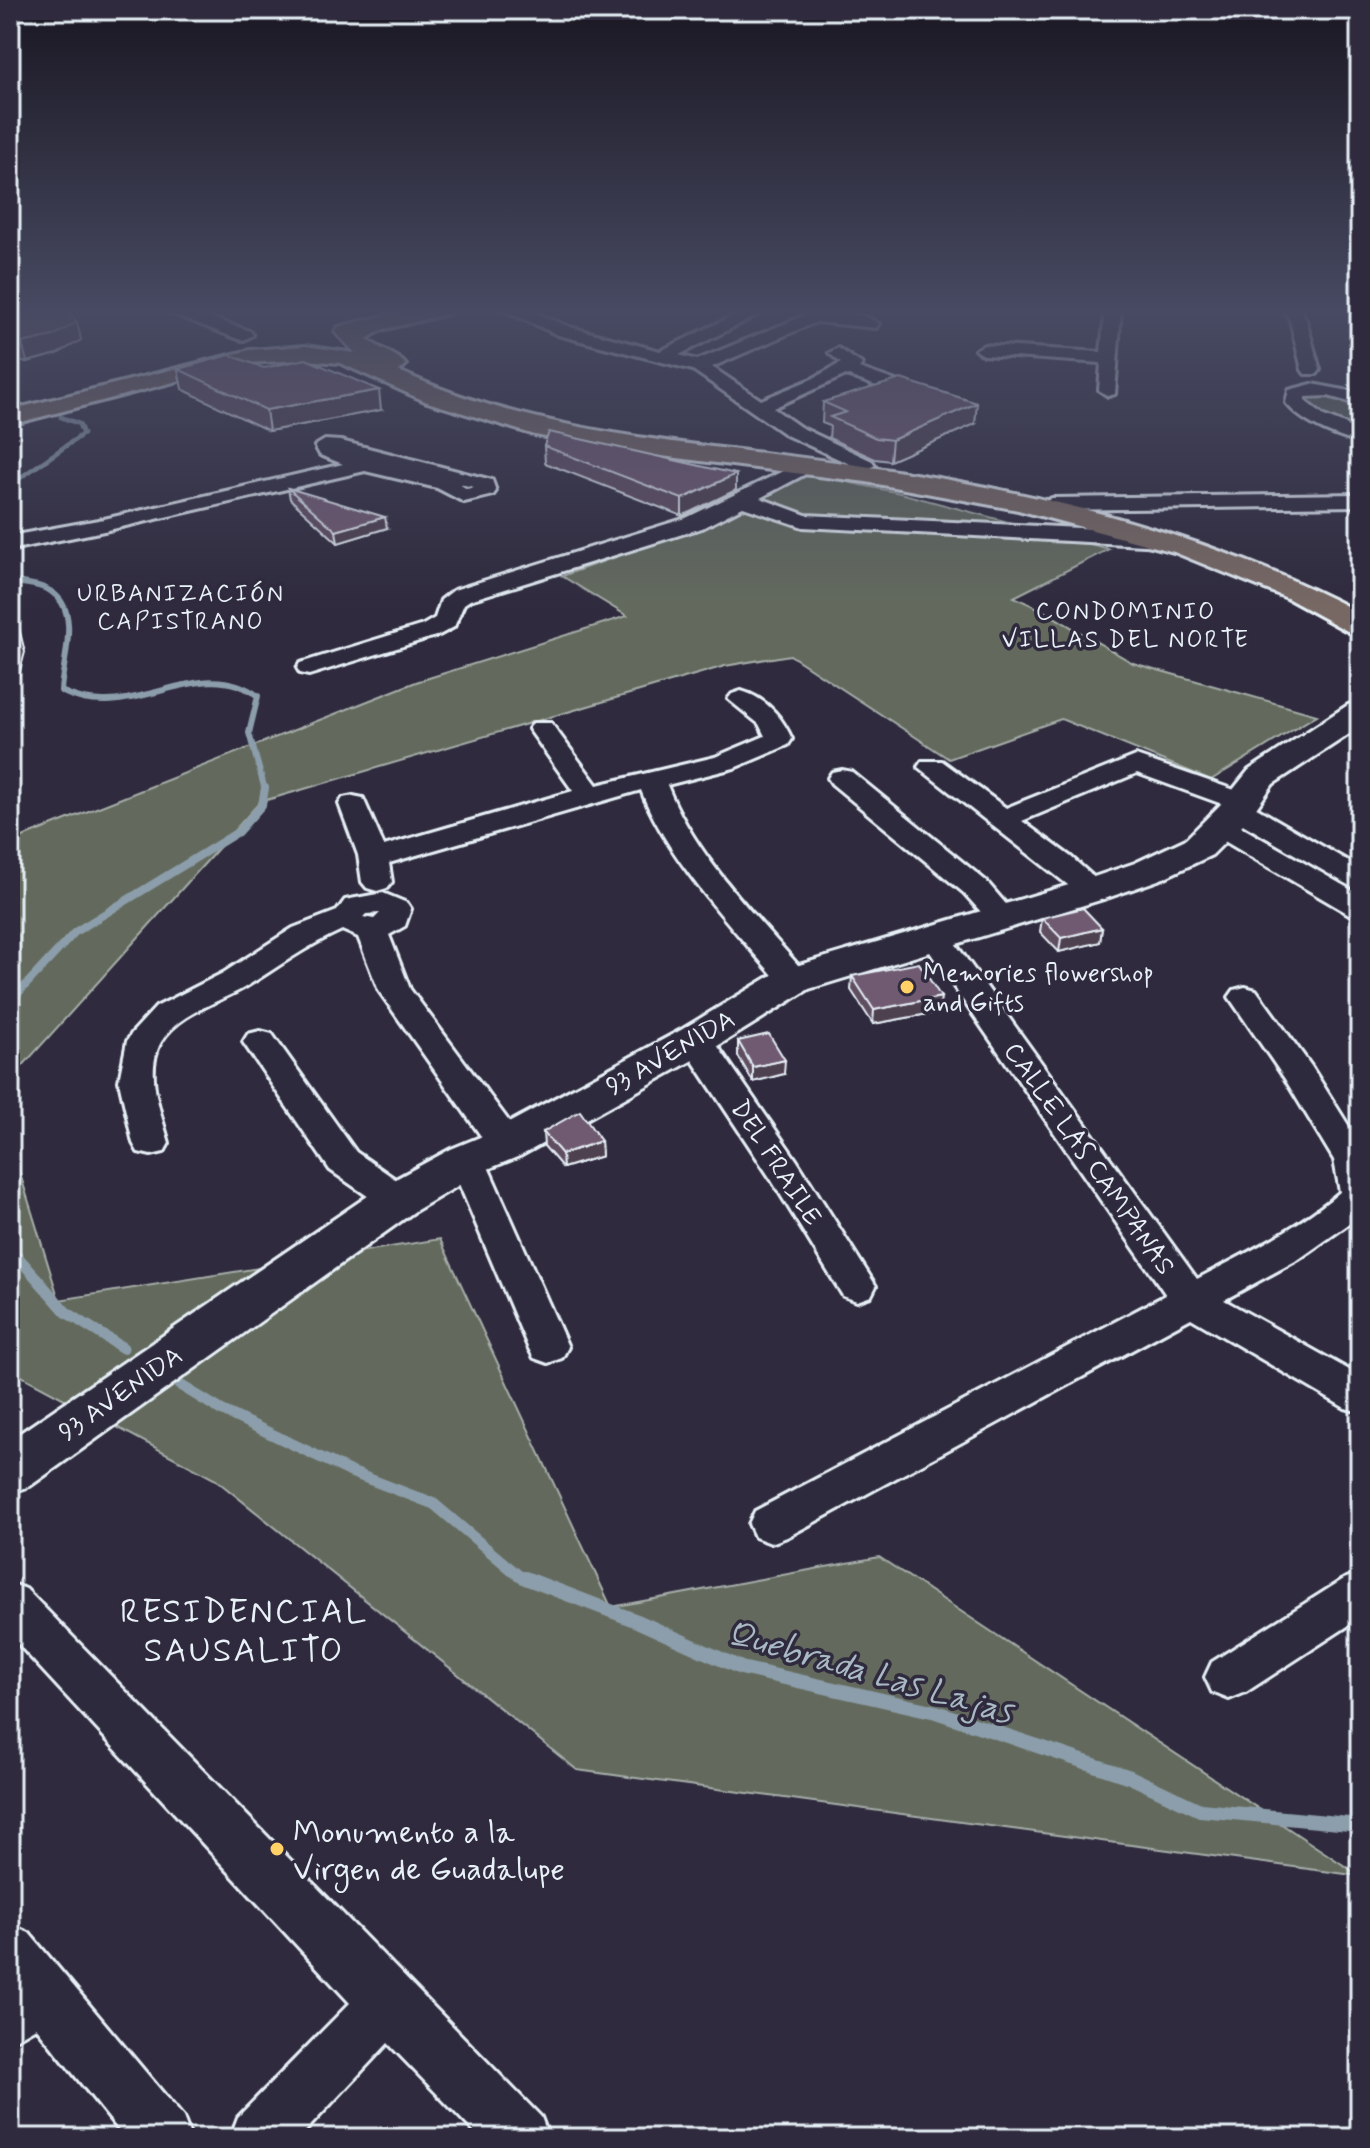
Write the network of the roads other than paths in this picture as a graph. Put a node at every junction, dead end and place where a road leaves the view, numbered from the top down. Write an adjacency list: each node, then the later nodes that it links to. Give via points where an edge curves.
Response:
1 (39, 409): 6 (main road)
2 (476, 409): 10 (main road, via 606,441)
3 (505, 409): 11 (main road, via 678,442)
4 (763, 409): 11 (street, via 815,444)
5 (1303, 409): 7 (street)
6 (10, 418)
7 (1360, 437)
8 (343, 458): 9 (street); 9 (street, via 323,448 341,447 485,484 486,491 464,496 444,483); 17 (street)
9 (365, 465): 17 (street)
10 (808, 465): 12 (street); 18 (main road, via 1021,502)
11 (865, 465): 15 (main road)
12 (742, 499): 18 (street, via 803,521); 22 (street, via 694,523 462,595 453,600 446,622 431,630)
13 (1360, 500): 14 (street)
14 (1159, 502): 15 (street); 16 (street)
15 (1052, 504): 16 (main road)
16 (1139, 524): 20 (main road, via 1318,585)
17 (66, 531): 19 (street)
18 (1163, 539): 21 (main road, via 1298,592)
19 (10, 543)
20 (1360, 608)
21 (1360, 625)
22 (309, 668)
23 (741, 699): 28 (street, via 770,720 779,739 736,758)
24 (1355, 720): 31 (street, 93 AVENIDA, via 1261,777)
25 (542, 729): 29 (street)
26 (932, 767): 35 (street)
27 (842, 778): 38 (street, via 975,887)
28 (651, 780): 29 (street); 40 (street, via 666,819)
29 (590, 796): 33 (street)
30 (353, 804): 33 (street)
31 (1233, 812): 32 (street, via 1136,764); 34 (street); 35 (street, 93 AVENIDA, via 1199,847); 36 (street)
32 (1016, 814)
33 (373, 858): 37 (street, via 377,887)
34 (1360, 880)
35 (1093, 890): 38 (street, 93 AVENIDA)
36 (1360, 908)
37 (364, 916): 44 (street, via 304,935 168,1014 144,1041 136,1081); 45 (street, via 395,991)
38 (1002, 917): 39 (street, 93 AVENIDA)
39 (936, 939): 40 (street, 93 AVENIDA); 48 (street, CALLE LAS CAMPANAS)
40 (794, 980): 42 (street, 93 AVENIDA)
41 (1245, 997): 48 (street, via 1352,1160 1359,1196 1286,1249)
42 (696, 1040): 45 (street, 93 AVENIDA); 47 (street, DEL FRAILE)
43 (260, 1042): 46 (street, via 343,1161)
44 (151, 1143)
45 (487, 1152): 46 (street, 93 AVENIDA); 49 (street)
46 (398, 1199): 51 (street, 93 AVENIDA)
47 (857, 1286)
48 (1189, 1298): 50 (street); 52 (street)
49 (548, 1347)
50 (1360, 1396)
51 (10, 1470)
52 (771, 1524)
53 (1360, 1593): 55 (street)
54 (10, 1603): 57 (street)
55 (1229, 1677)
56 (20, 1984): 58 (street)
57 (388, 2003): 59 (street); 60 (street)
58 (162, 2138)
59 (259, 2138)
60 (520, 2138)

